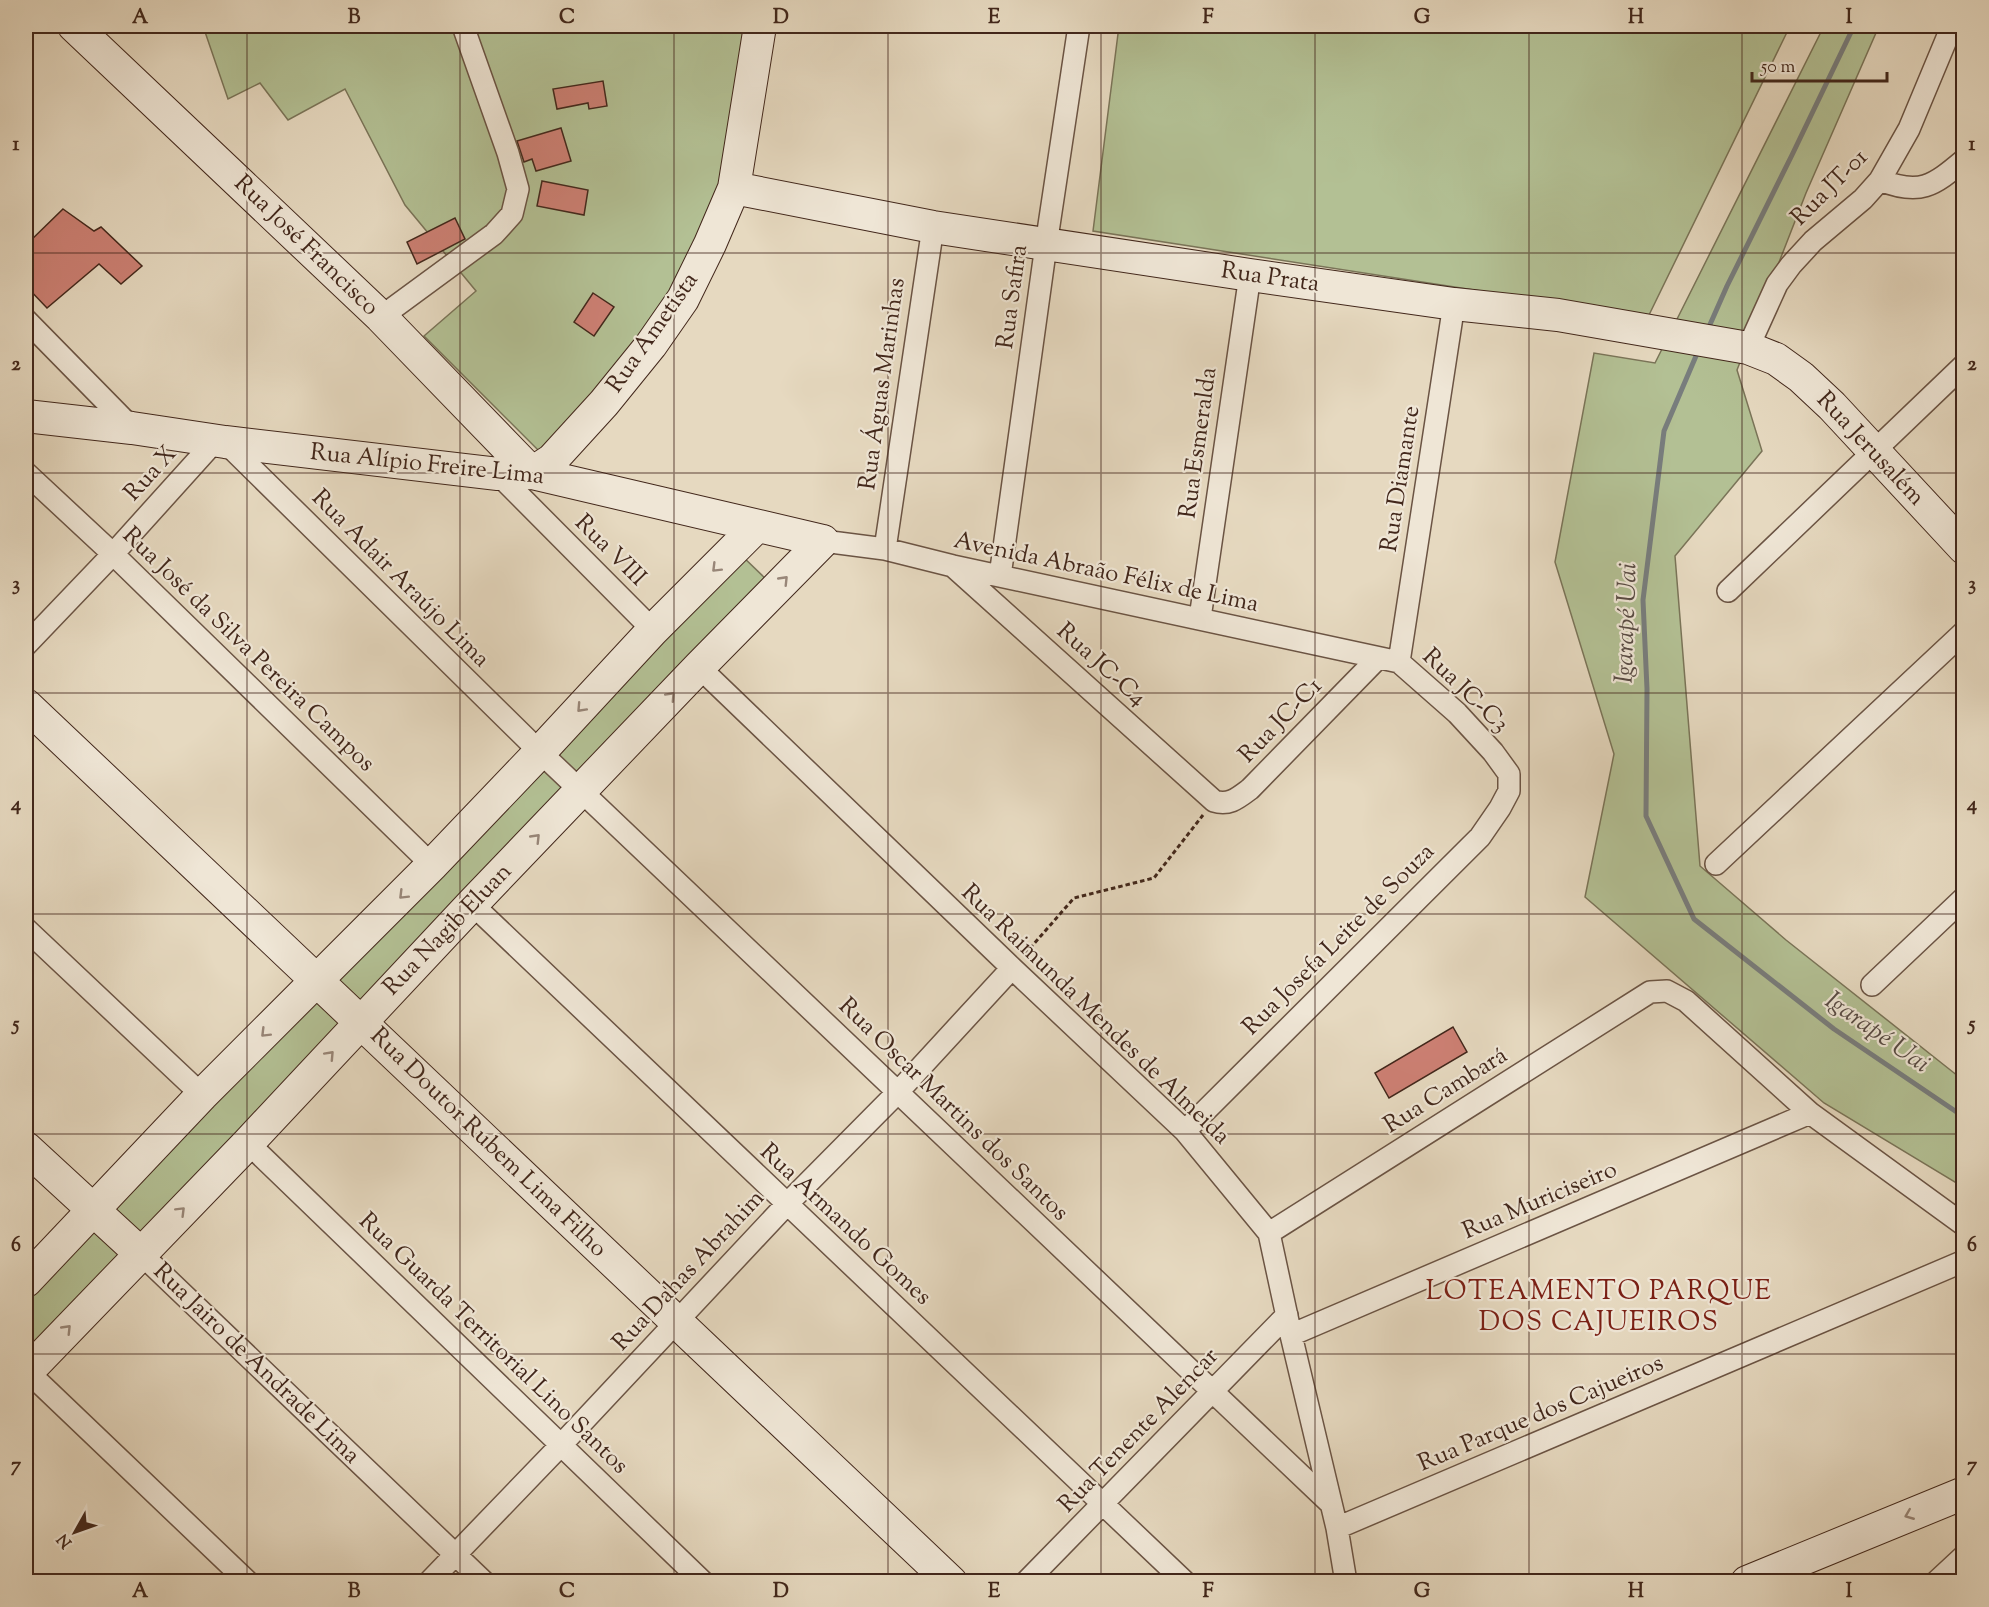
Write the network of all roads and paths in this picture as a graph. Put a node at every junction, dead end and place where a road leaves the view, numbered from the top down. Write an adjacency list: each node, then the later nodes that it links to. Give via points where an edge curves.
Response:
1 (74, 26): 13 (street, Rua José Francisco)
2 (463, 26): 13 (street, via 518,189 512,214 494,234)
3 (760, 26): 8 (street, Rua Ametista)
4 (1079, 26): 10 (street, Rua Safira)
5 (1952, 26): 7 (street, Rua JT-01, via 1909,129)
6 (1964, 160): 7 (street, via 1936,182 1918,188 1899,188)
7 (1880, 180): 15 (street, Rua JT-01, via 1791,265 1777,284)
8 (734, 188): 9 (street, Rua Prata); 23 (street, Rua Ametista, via 683,298 651,345 575,437)
9 (933, 227): 10 (street, Rua Prata); 29 (street, Rua Águas Marinhas)
10 (1046, 245): 11 (street, Rua Prata); 32 (street, Rua Safira)
11 (1250, 275): 12 (street, Rua Prata); 34 (street, Rua Esmeralda)
12 (1454, 303): 15 (street, Rua Prata, via 1558,315); 38 (street, Rua Diamante)
13 (381, 317): 23 (street, Rua José Francisco)
14 (26, 320): 19 (street)
15 (1748, 348): 17 (street, Rua Prata, via 1776,359)
16 (1964, 365): 21 (street)
17 (1802, 377): 21 (street, Rua Jerusalém)
18 (26, 416): 19 (street, Rua Alípio Freire Lima)
19 (132, 428): 20 (street, Rua Alípio Freire Lima)
20 (220, 442): 24 (street, Rua Alípio Freire Lima); 30 (street, Rua X); 41 (street, Rua Adair Araújo Lima)
21 (1873, 451): 28 (street, Rua Jerusalém); 33 (street)
22 (26, 473): 30 (street, Rua José da Silva Pereira Campos)
23 (532, 473): 24 (street, Rua Alípio Freire Lima); 25 (street, Rua VIII, via 521,486); 26 (street, Rua Alípio Freire Lima)
24 (498, 474): 25 (street, Rua VIII)
25 (531, 507): 35 (street, Rua VIII)
26 (757, 526): 27 (street, Rua Alípio Freire Lima); 35 (street, one-way to 35)
27 (823, 541): 29 (street, Avenida Abraão Félix de Lima); 39 (street, Rua Nagib Eluan, one-way to 27)
28 (1964, 548)
29 (885, 549): 31 (street, Avenida Abraão Félix de Lima)
30 (113, 554): 37 (street, Rua X); 46 (street, Rua José da Silva Pereira Campos)
31 (953, 566): 32 (street, Avenida Abraão Félix de Lima); 44 (street, Rua JC-C4)
32 (1000, 576): 34 (street, Avenida Abraão Félix de Lima)
33 (1728, 591)
34 (1200, 618): 38 (street, Avenida Abraão Félix de Lima)
35 (653, 630): 41 (street, one-way to 41)
36 (1964, 632): 45 (street)
37 (26, 645)
38 (1388, 660): 42 (street, Rua JC-C3, via 1457,713); 44 (street, Rua JC-C1, via 1250,789 1235,801)
39 (699, 667): 43 (street, Rua Nagib Eluan, one-way to 39); 50 (street, Rua Raimunda Mendes de Almeida)
40 (26, 705): 51 (street, Rua Doutor Rubem Lima Filho)
41 (540, 752): 43 (street, Rua Oscar Martins dos Santos); 46 (street)
42 (1509, 774): 57 (street, Rua Josefa Leite de Souza, via 1509,791 1480,837)
43 (581, 791): 48 (street, Rua Nagib Eluan, one-way to 43); 54 (street, Rua Oscar Martins dos Santos)
44 (1214, 801): 50 (path, via 1154,878 1074,898)
45 (1716, 864)
46 (432, 865): 51 (street, one-way to 51)
47 (1964, 898): 52 (street)
48 (472, 904): 53 (street, Rua Nagib Eluan); 60 (street, Rua Armando Gomes)
49 (26, 929): 55 (street)
50 (1012, 969): 54 (street, Rua Dahas Abrahim); 57 (street, Rua Raimunda Mendes de Almeida)
51 (317, 981): 53 (street, Rua Doutor Rubem Lima Filho); 55 (street, one-way to 55)
52 (1872, 985)
53 (361, 1022): 58 (street, Rua Nagib Eluan, one-way to 53); 68 (street, Rua Doutor Rubem Lima Filho)
54 (897, 1092): 60 (street, Rua Dahas Abrahim); 71 (street, Rua Oscar Martins dos Santos)
55 (202, 1095): 61 (street)
56 (1810, 1113): 62 (street); 63 (street, Rua Cambará, via 1686,1001 1667,991 1650,992); 69 (street, Rua Muriciseiro)
57 (1185, 1131): 63 (street, Rua Raimunda Mendes de Almeida)
58 (248, 1143): 64 (street, Rua Nagib Eluan, one-way to 58); 72 (street, Rua Guarda Territorial Lino Santos)
59 (26, 1148): 61 (street, Rua Jairo de Andrade Lima)
60 (786, 1205): 68 (street, Rua Dahas Abrahim); 74 (street, Rua Armando Gomes)
61 (91, 1210): 64 (street, Rua Jairo de Andrade Lima); 66 (street)
62 (1964, 1225)
63 (1269, 1233): 67 (street, Rua Raimunda Mendes de Almeida)
64 (140, 1253): 70 (street, Rua Nagib Eluan, one-way to 64); 77 (street, Rua Jairo de Andrade Lima)
65 (1964, 1261): 76 (street, Rua Parque dos Cajueiros)
66 (26, 1281)
67 (1287, 1314): 69 (street, Rua Raimunda Mendes de Almeida); 71 (street, Rua Tenente Alencar)
68 (676, 1322): 72 (street, Rua Dahas Abrahim); 84 (street, Rua Doutor Rubem Lima Filho)
69 (1290, 1335): 75 (street, Rua Raimunda Mendes de Almeida)
70 (26, 1372): 80 (street)
71 (1213, 1392): 74 (street, Rua Tenente Alencar); 75 (street, Rua Oscar Martins dos Santos)
72 (561, 1445): 77 (street, Rua Dahas Abrahim); 83 (street, Rua Guarda Territorial Lino Santos)
73 (1964, 1493): 79 (street, one-way to 79)
74 (1104, 1503): 85 (street, Rua Tenente Alencar); 86 (street, Rua Armando Gomes)
75 (1331, 1504): 76 (street, Rua Raimunda Mendes de Almeida)
76 (1337, 1528): 87 (street, Rua Raimunda Mendes de Almeida)
77 (455, 1553): 81 (street, Rua Dahas Abrahim); 82 (street, Rua Jairo de Andrade Lima)
78 (1964, 1556): 88 (street)
79 (1765, 1578)
80 (248, 1581)
81 (429, 1581)
82 (484, 1581)
83 (703, 1581)
84 (951, 1581)
85 (1026, 1581)
86 (1185, 1581)
87 (1346, 1581)
88 (1936, 1581)

